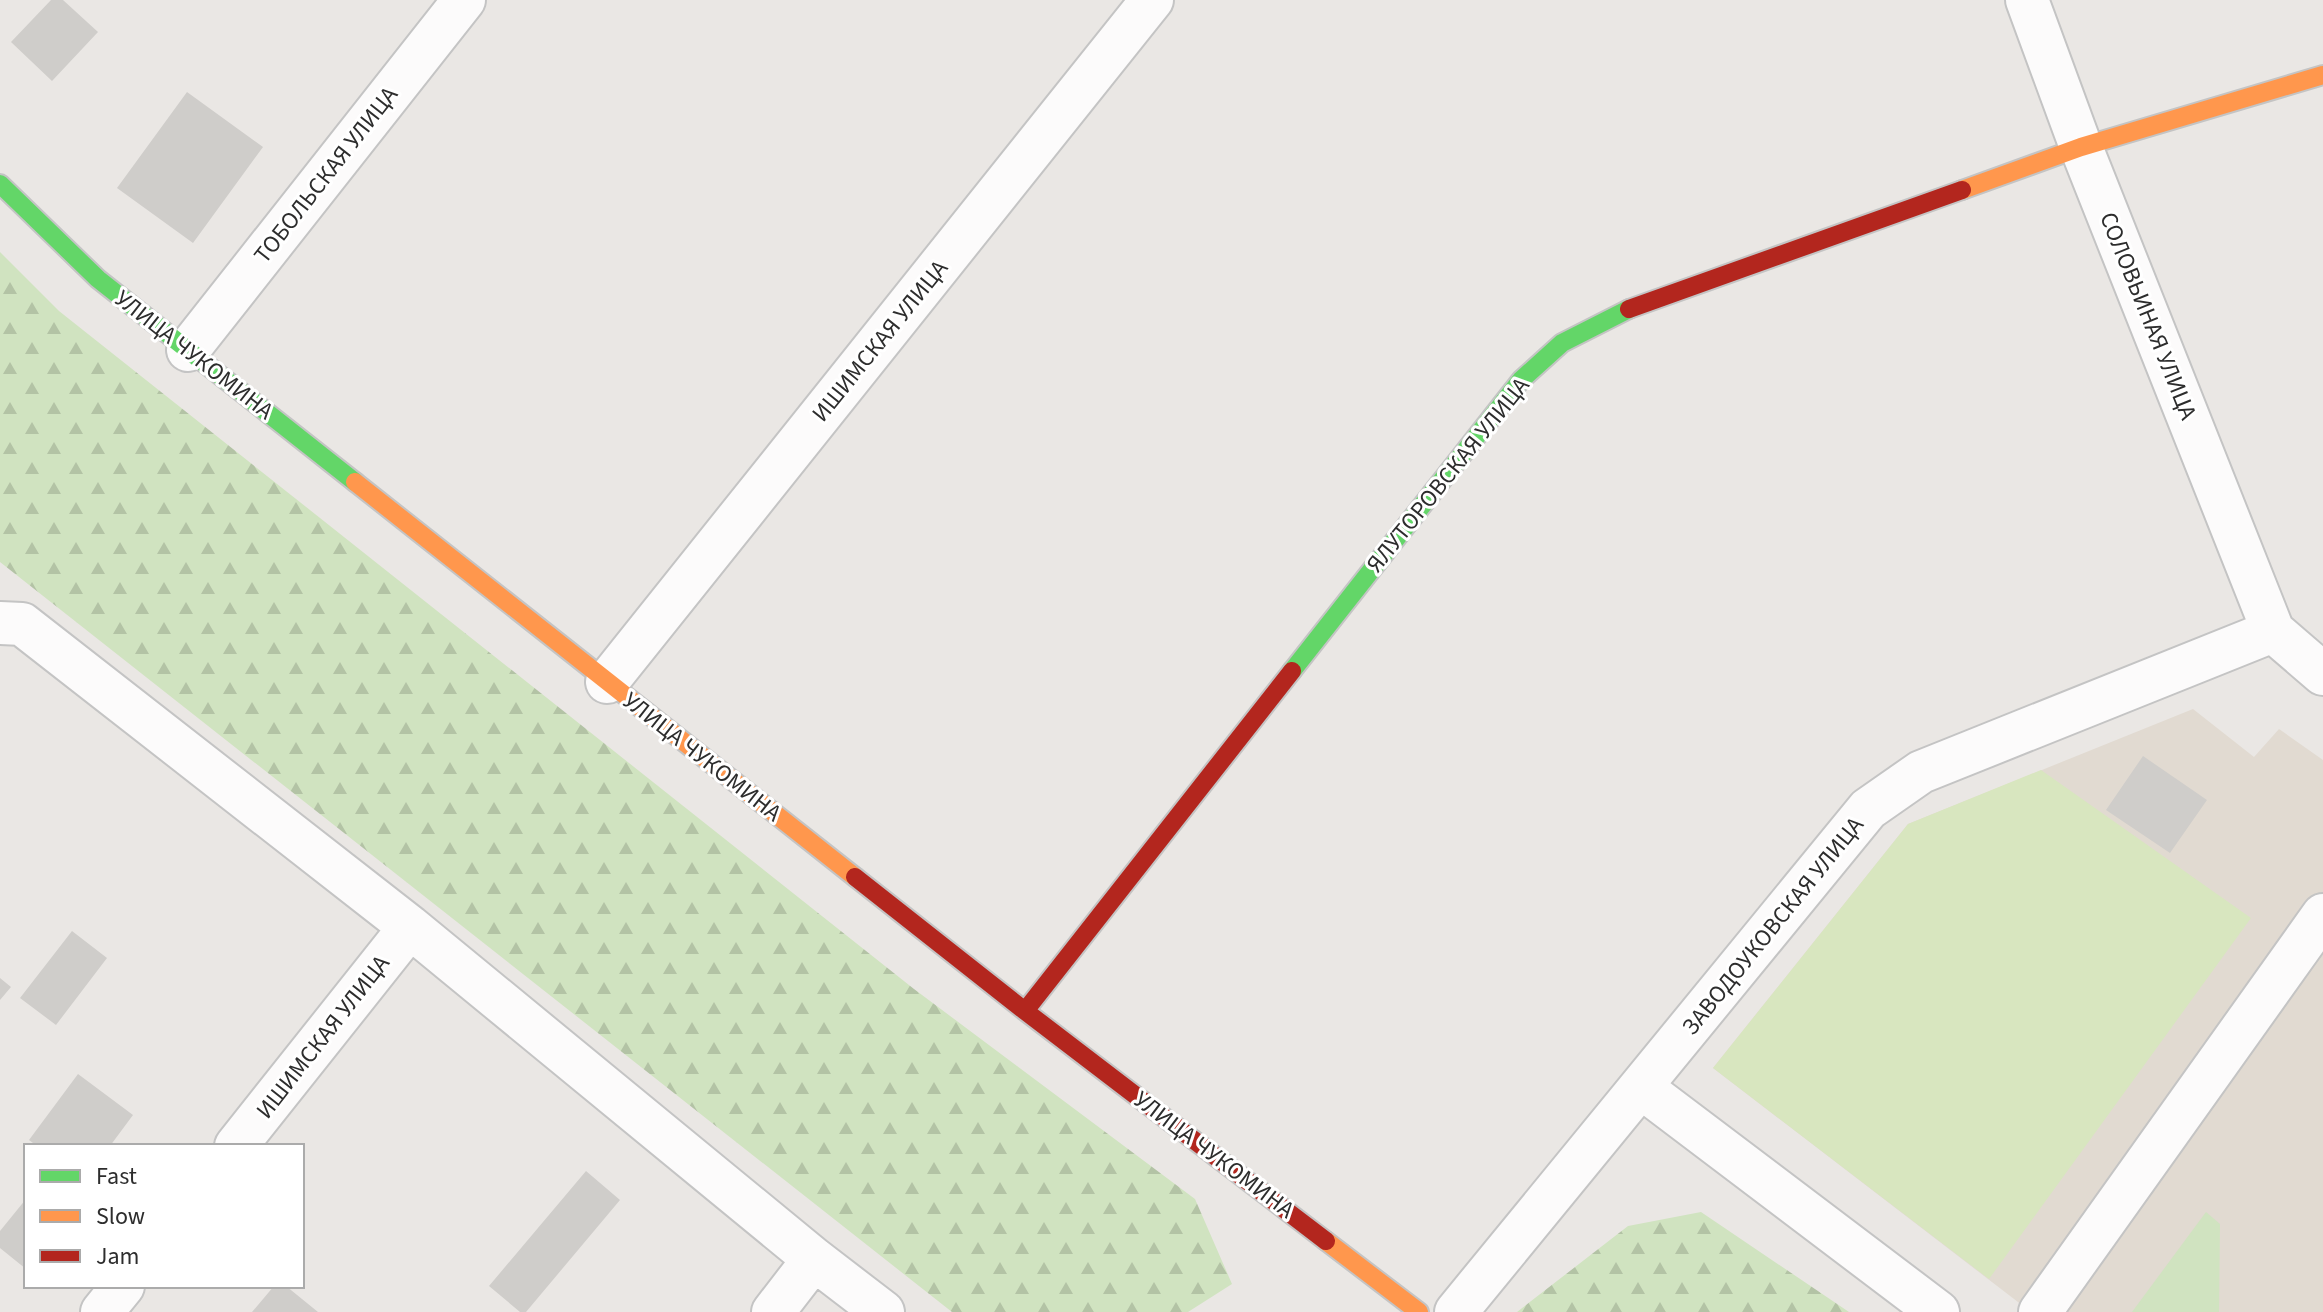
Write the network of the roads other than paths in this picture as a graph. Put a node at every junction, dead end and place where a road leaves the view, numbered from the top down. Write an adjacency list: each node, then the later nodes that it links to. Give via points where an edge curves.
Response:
1 (464, 0): 7 (street, ТОБОЛЬСКАЯ УЛИЦА)
2 (1152, 0): 11 (street, ИШИМСКАЯ УЛИЦА)
3 (2027, 0): 5 (street, СОЛОВЬИНАЯ УЛИЦА)
4 (2323, 75): 5 (street, ЯЛУТОРОВСКАЯ УЛИЦА)
5 (2081, 147): 9 (street, СОЛОВЬИНАЯ УЛИЦА); 14 (street, ЯЛУТОРОВСКАЯ УЛИЦА, via 1630,308 1562,343 1521,380)
6 (0, 184): 7 (street, УЛИЦА ЧУКОМИНА, via 98,279)
7 (188, 350): 11 (street, УЛИЦА ЧУКОМИНА)
8 (0, 623): 13 (street, via 22,624)
9 (2273, 631): 10 (street); 15 (street, ЗАВОДОУКОВСКАЯ УЛИЦА, via 1921,772 1868,809)
10 (2323, 674)
11 (607, 682): 14 (street, УЛИЦА ЧУКОМИНА)
12 (2323, 915): 25 (street)
13 (410, 927): 16 (street, ИШИМСКАЯ УЛИЦА); 17 (street)
14 (1025, 1011): 22 (street, УЛИЦА ЧУКОМИНА)
15 (1642, 1088): 23 (street, ЗАВОДОУКОВСКАЯ УЛИЦА); 24 (street)
16 (238, 1144)
17 (814, 1259): 20 (street); 21 (street)
18 (121, 1288): 19 (street)
19 (102, 1312)
20 (773, 1312)
21 (883, 1312)
22 (1419, 1312)
23 (1456, 1312)
24 (1938, 1312)
25 (2040, 1312)

